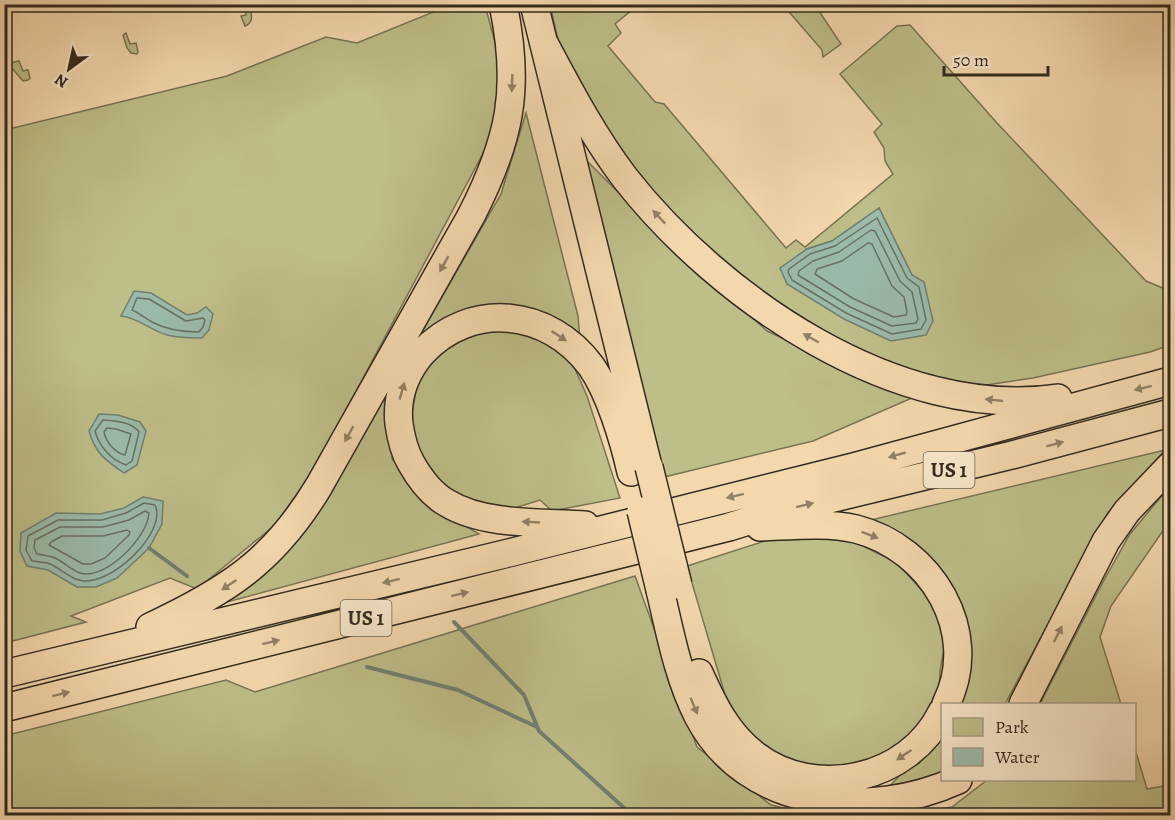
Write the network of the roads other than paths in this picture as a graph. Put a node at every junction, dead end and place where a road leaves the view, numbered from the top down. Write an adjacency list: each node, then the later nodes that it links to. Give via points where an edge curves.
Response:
1 (503, 4): 14 (highway, one-way to 14, via 512,50 512,91 492,173 307,506 280,540 235,581 187,610)
2 (516, 4): 8 (highway, via 622,423)
3 (534, 4): 4 (highway)
4 (543, 41): 6 (highway, one-way to 4, via 1093,392 1011,401 940,391 892,377 811,339 714,270 646,203 595,134); 10 (highway)
5 (1170, 381): 6 (highway, US 1, one-way to 6)
6 (1115, 395): 11 (highway, US 1, one-way to 11, via 853,467)
7 (1170, 414): 12 (highway, US 1, one-way to 7)
8 (624, 444): 10 (highway); 11 (highway, one-way to 8, via 500,520 448,504 430,491 406,456 398,416 400,394 412,366 443,334 473,321 520,319 553,332 578,351 599,382)
9 (1170, 466): 17 (highway, one-way to 9, via 1111,534)
10 (640, 470): 13 (highway, bridge)
11 (610, 526): 14 (highway, US 1, one-way to 14)
12 (729, 527): 16 (highway, one-way to 16, via 833,526 856,530 881,539 915,561 941,592 956,628 956,674); 18 (highway, US 1, one-way to 12)
13 (669, 587): 19 (highway, one-way to 13, via 912,750 866,775 825,780 779,770 732,734 713,704); 20 (highway, one-way to 20, via 675,653 698,715 717,745 753,778 807,803 858,810 888,808 916,800)
14 (96, 652): 15 (highway, US 1)
15 (4, 674)
16 (947, 703)
17 (1024, 703)
18 (4, 708)
19 (941, 714)
20 (956, 781)

